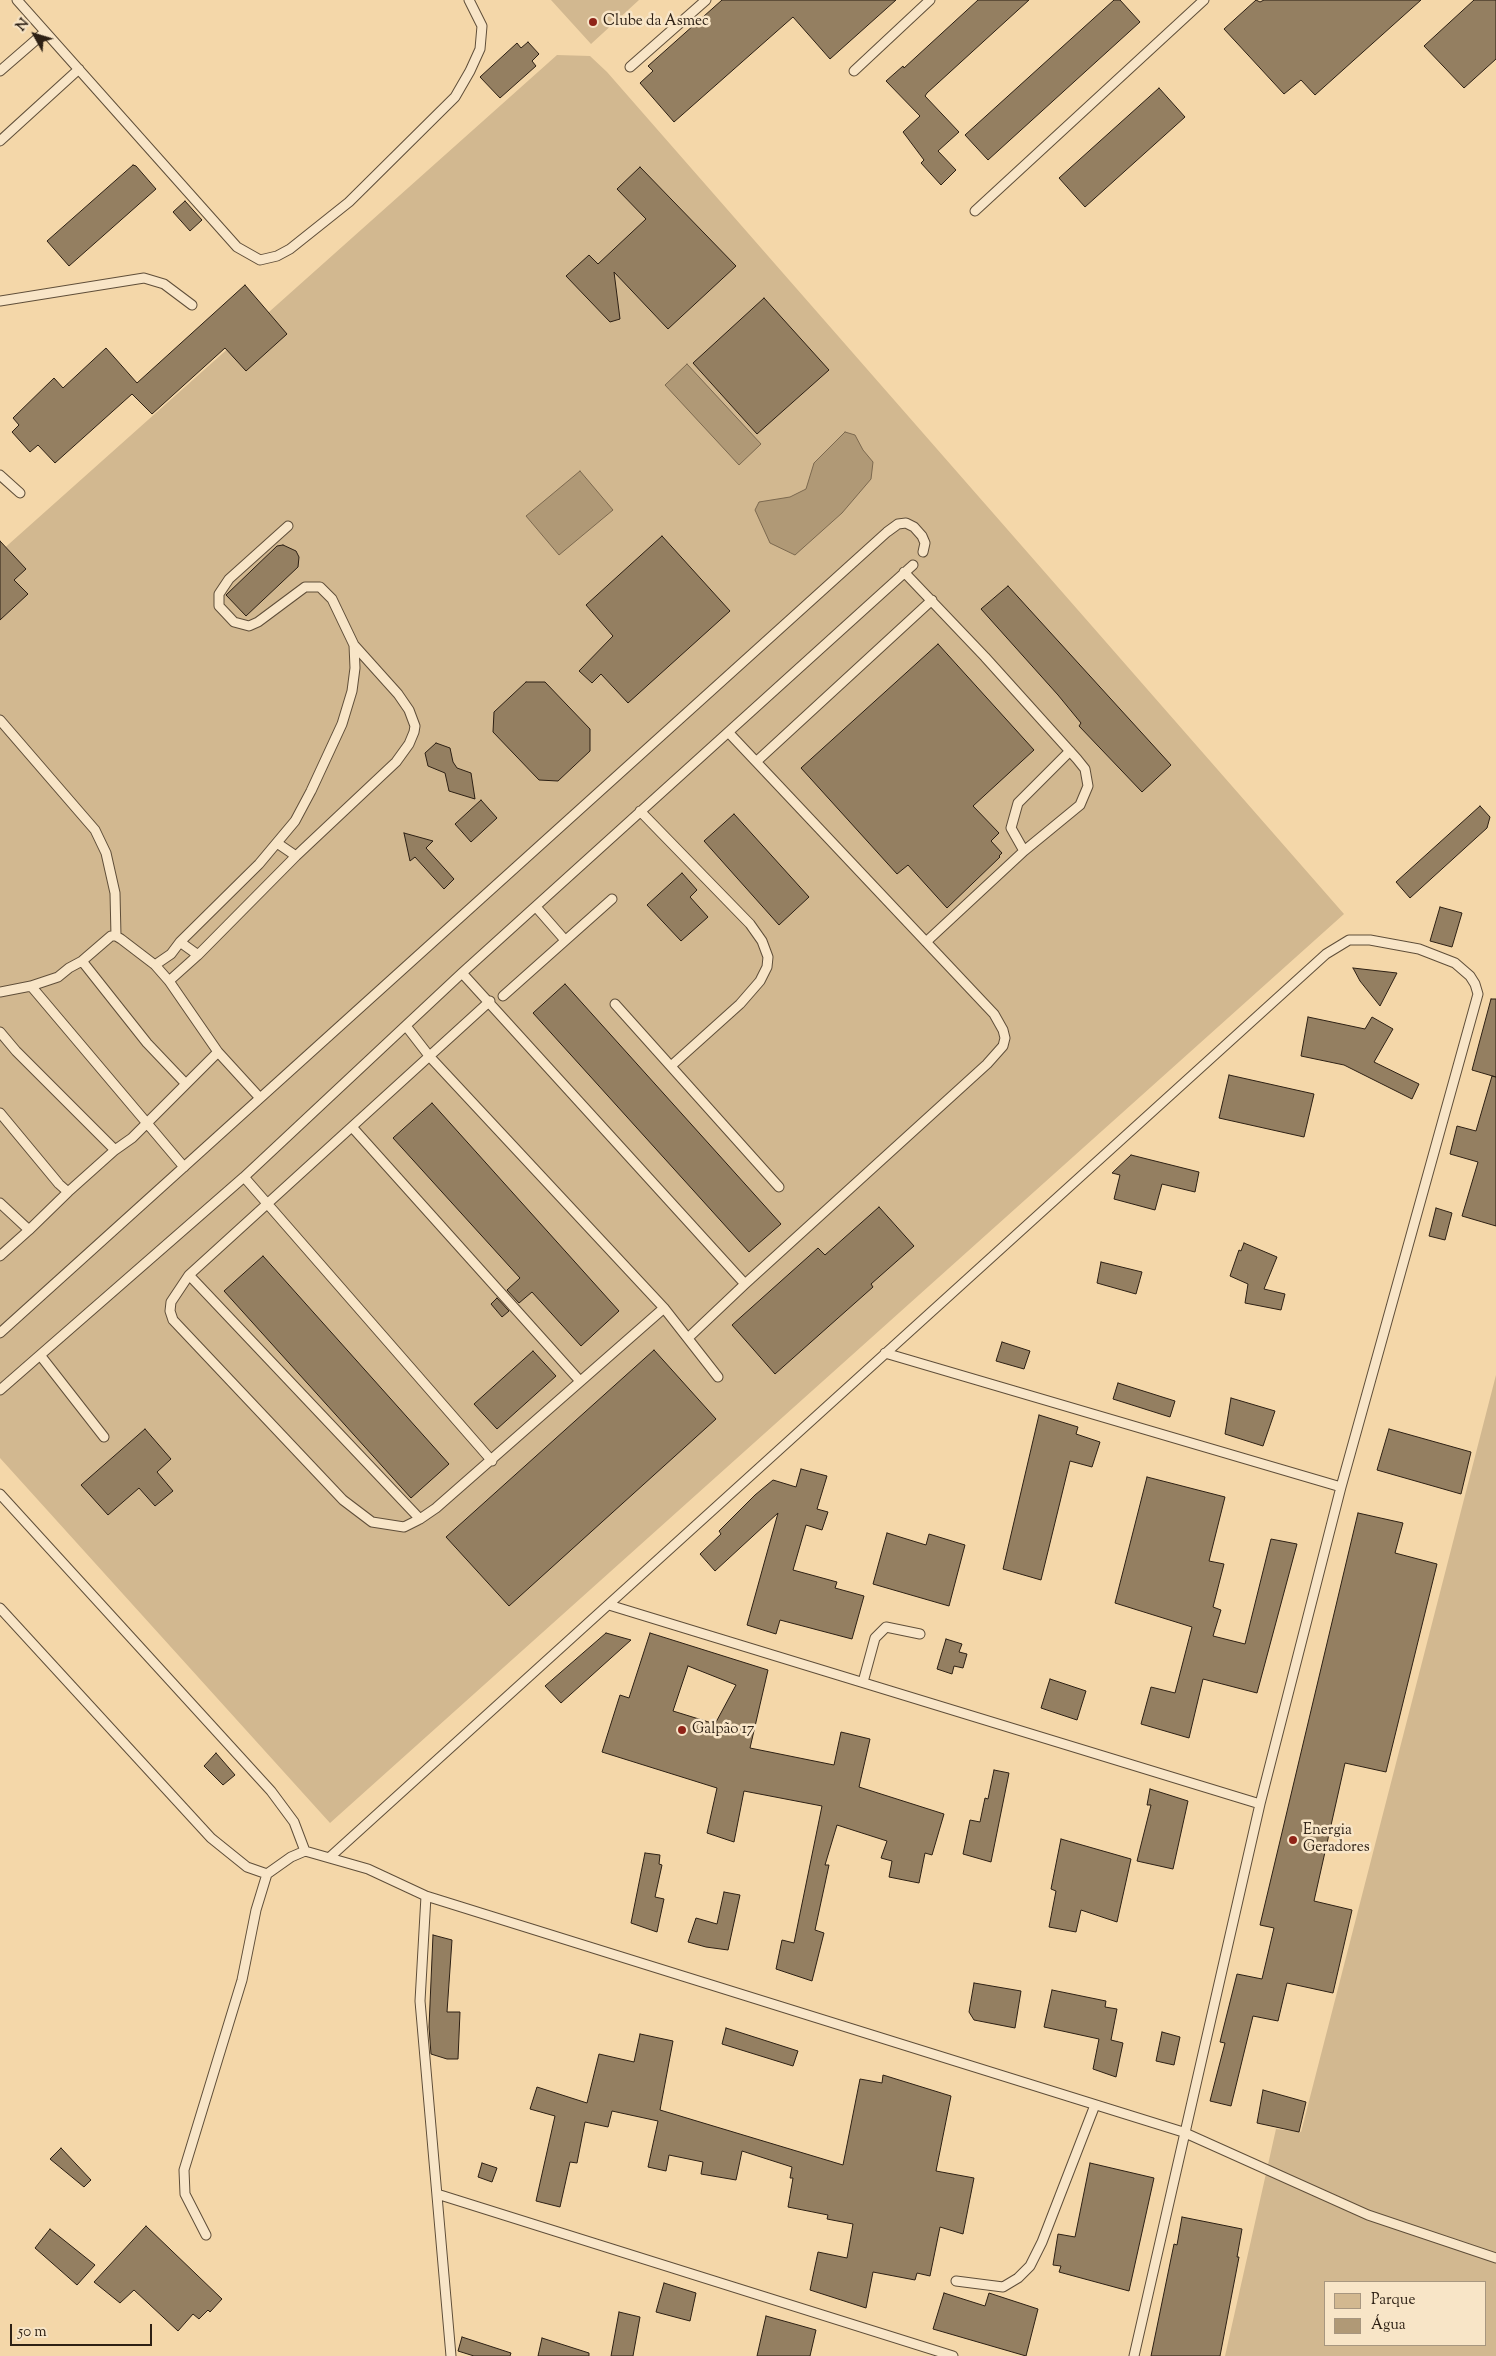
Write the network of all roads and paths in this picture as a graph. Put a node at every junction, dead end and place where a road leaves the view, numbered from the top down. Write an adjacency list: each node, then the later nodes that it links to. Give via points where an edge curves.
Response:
1 (17, 0): 6 (lane)
2 (469, 0): 8 (lane, via 482,26 480,49 456,97 349,202 290,249 260,260 237,247)
3 (706, 0): 7 (lane)
4 (930, 0): 9 (lane)
5 (1204, 0): 12 (lane)
6 (45, 32): 8 (lane); 10 (lane)
7 (630, 67)
8 (79, 69): 11 (lane)
9 (854, 71)
10 (0, 72)
11 (0, 141)
12 (974, 211)
13 (0, 300): 14 (lane, via 144,278 164,284)
14 (192, 305)
15 (0, 475): 16 (lane)
16 (20, 493)
17 (288, 526): 22 (lane, via 229,579 219,594 219,606 234,622 249,626 305,587 320,587 332,598)
18 (923, 552): 53 (lane, via 925,543 914,527 898,524 887,532)
19 (913, 565): 20 (lane)
20 (904, 572): 21 (lane); 24 (lane)
21 (932, 600): 25 (lane); 26 (lane)
22 (354, 645): 28 (lane, via 356,668 342,724 295,821); 30 (lane, via 398,694 409,710 414,732 396,762)
23 (0, 720): 33 (lane, via 95,830 106,853 115,893)
24 (729, 733): 26 (lane); 27 (lane)
25 (1070, 751): 29 (lane, via 1018,803 1011,828); 29 (lane, via 1085,769 1086,794 1080,804)
26 (757, 761): 36 (lane)
27 (640, 812): 32 (lane); 51 (lane, via 750,924 768,957 760,981 740,1004)
28 (277, 843): 30 (lane); 35 (lane)
29 (1024, 851): 36 (lane)
30 (296, 856): 37 (lane)
31 (612, 899): 34 (lane)
32 (536, 907): 34 (lane); 40 (lane)
33 (116, 936): 38 (lane, via 111,936); 39 (lane)
34 (564, 939): 44 (lane)
35 (180, 942): 37 (lane); 39 (lane, via 171,954)
36 (926, 942): 67 (lane, via 994,1014 1003,1030 1003,1046)
37 (198, 955): 41 (lane)
38 (82, 961): 42 (lane, via 58,977); 52 (lane, via 147,1043)
39 (155, 965): 41 (lane)
40 (462, 973): 45 (lane); 47 (lane)
41 (168, 981): 49 (lane)
42 (31, 986): 43 (lane); 55 (lane)
43 (0, 992)
44 (503, 996)
45 (490, 1001): 50 (lane); 67 (lane)
46 (615, 1004): 51 (lane)
47 (406, 1026): 50 (lane); 59 (lane)
48 (0, 1032): 57 (lane, via 16,1052)
49 (218, 1052): 52 (lane); 53 (lane)
50 (430, 1056): 56 (lane); 68 (lane)
51 (671, 1066): 60 (lane)
52 (186, 1084): 55 (lane)
53 (260, 1098): 58 (lane)
54 (0, 1113): 61 (lane)
55 (147, 1123): 57 (lane); 58 (lane)
56 (352, 1127): 63 (lane); 74 (lane)
57 (115, 1150): 61 (lane)
58 (184, 1167): 69 (lane)
59 (244, 1177): 63 (lane); 72 (lane)
60 (779, 1187)
61 (68, 1192): 64 (lane)
62 (0, 1203): 64 (lane)
63 (267, 1204): 66 (lane); 77 (lane)
64 (29, 1230): 65 (lane)
65 (0, 1256)
66 (189, 1275): 80 (lane); 80 (lane, via 171,1302 173,1320 343,1500 372,1522 404,1527)
67 (745, 1284): 70 (lane)
68 (664, 1308): 70 (lane); 74 (lane)
69 (0, 1333)
70 (688, 1338): 73 (lane)
71 (885, 1354): 78 (lane); 78 (lane, via 1326,954 1349,940 1393,943 1419,949 1455,963 1470,976 1478,994); 81 (lane)
72 (40, 1355): 75 (lane); 76 (lane)
73 (718, 1377)
74 (580, 1381): 77 (lane)
75 (0, 1390)
76 (104, 1437)
77 (492, 1461): 80 (lane)
78 (1341, 1487): 85 (lane)
79 (0, 1494): 86 (lane, via 271,1791 294,1822)
80 (420, 1520)
81 (609, 1605): 84 (lane); 87 (lane)
82 (0, 1608): 88 (lane, via 210,1838 246,1867)
83 (920, 1634): 84 (lane, via 886,1627 875,1638)
84 (863, 1682): 85 (lane)
85 (1260, 1804): 91 (lane)
86 (305, 1852): 87 (lane); 88 (lane, via 291,1857)
87 (330, 1857): 89 (lane, via 368,1869)
88 (267, 1874): 93 (lane, via 242,1980 184,2170 185,2194)
89 (426, 1896): 90 (lane); 92 (lane, via 420,2000)
90 (1095, 2104): 91 (lane); 95 (lane, via 1030,2266 1003,2287)
91 (1183, 2132): 94 (lane, via 1368,2215); 98 (lane)
92 (437, 2194): 96 (lane); 97 (lane)
93 (206, 2235)
94 (1496, 2258)
95 (956, 2282)
96 (451, 2356)
97 (953, 2356)
98 (1134, 2356)

